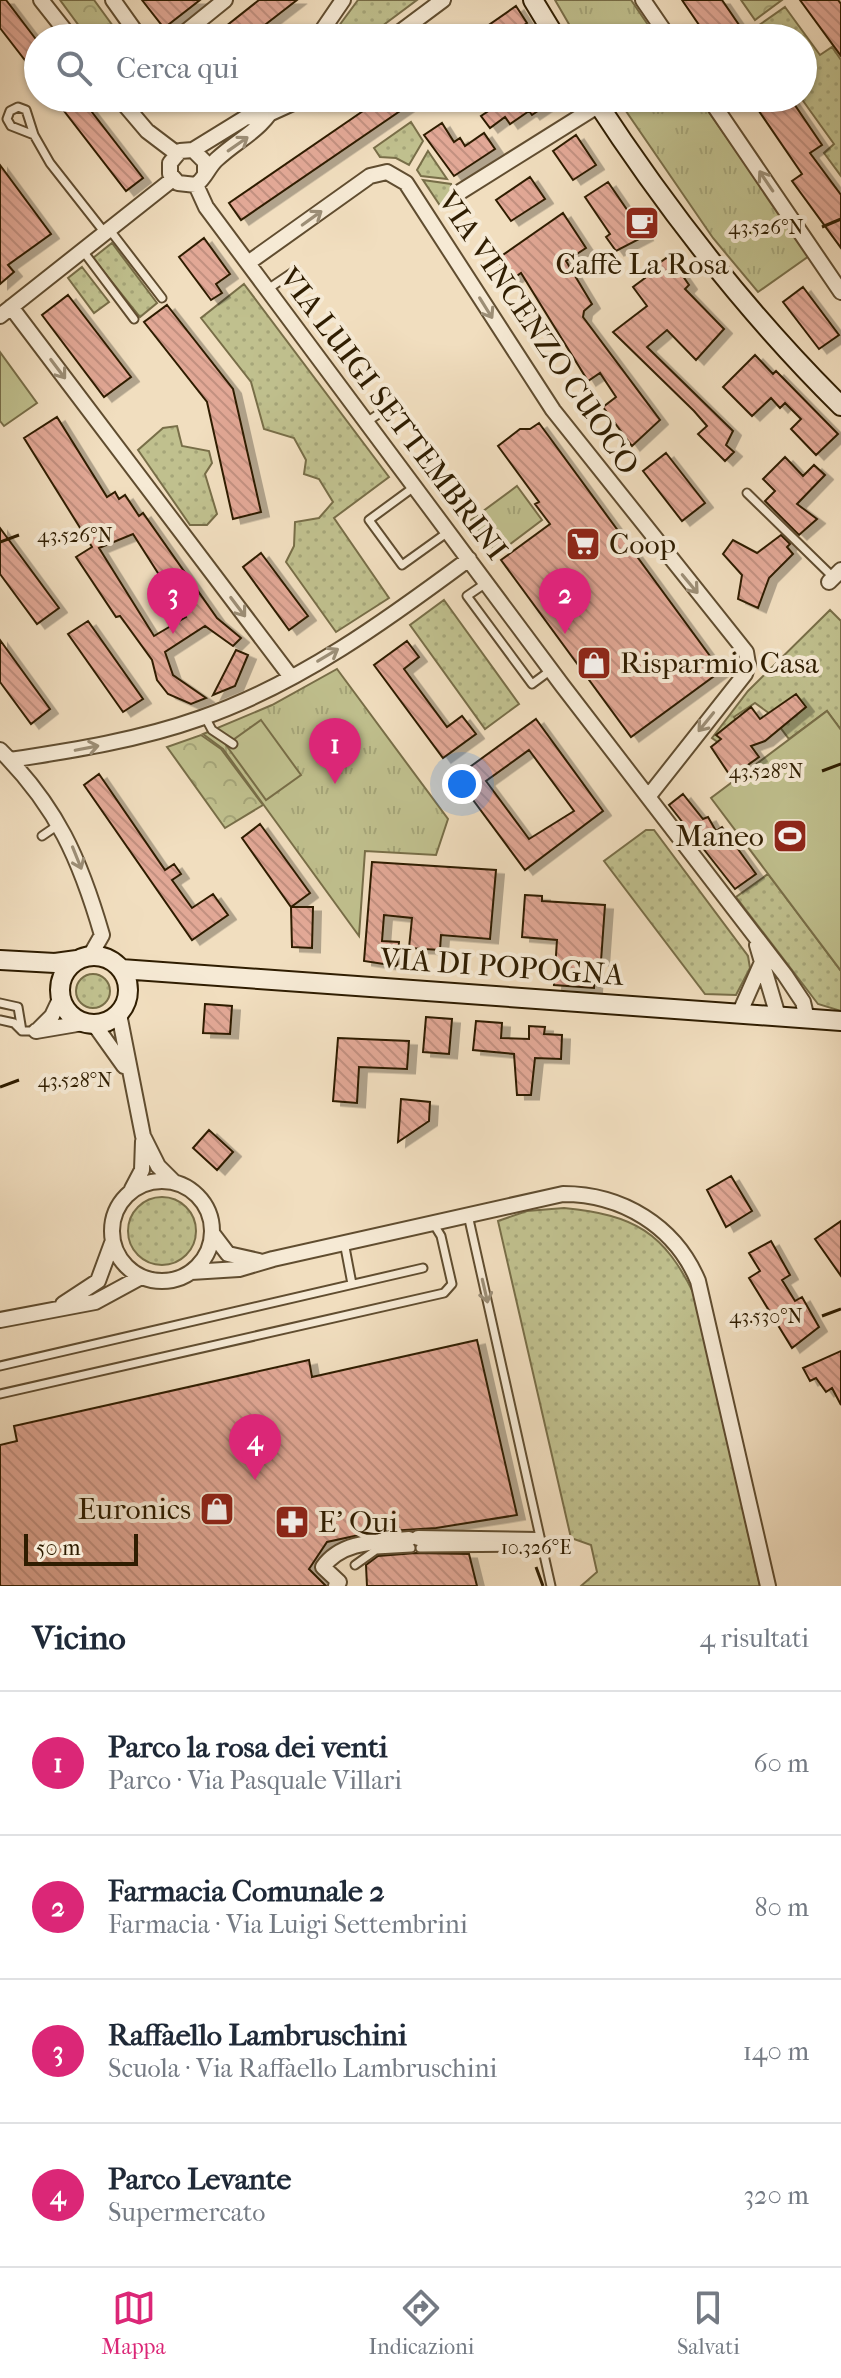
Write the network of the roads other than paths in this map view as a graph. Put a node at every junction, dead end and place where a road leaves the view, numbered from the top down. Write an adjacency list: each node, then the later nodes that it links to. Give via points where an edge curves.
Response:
1 (41, 0): 8 (street)
2 (113, 0): 9 (street)
3 (225, 0): 10 (street)
4 (343, 0): 11 (street)
5 (443, 0): 12 (street)
6 (533, 0): 13 (main road)
7 (643, 0): 14 (street)
8 (60, 24)
9 (130, 24)
10 (195, 24)
11 (327, 24)
12 (411, 24)
13 (548, 24)
14 (659, 24)
15 (131, 112): 22 (street)
16 (582, 112): 25 (street)
17 (604, 112): 36 (main road, via 703,255)
18 (719, 112): 31 (street, one-way to 18)
19 (271, 113): 21 (street, via 245,118); 24 (street, one-way to 19)
20 (34, 135): 26 (lane, via 50,163)
21 (193, 150): 22 (street); 24 (street, via 205,162)
22 (176, 153): 23 (street, via 169,168)
23 (173, 179): 24 (street, via 183,186); 26 (street)
24 (200, 180): 28 (street, VIA LUIGI SETTEMBRINI, via 206,207)
25 (460, 192)
26 (107, 231): 27 (street); 32 (lane)
27 (83, 251): 33 (street); 34 (lane)
28 (248, 263): 30 (street, VIA LUIGI SETTEMBRINI); 49 (street, VIA VINCENZO CUOCO, one-way to 49, via 370,176 387,172 402,179 553,410 747,658 745,674)
29 (296, 270): 30 (lane)
30 (268, 289): 37 (street, VIA LUIGI SETTEMBRINI)
31 (841, 292)
32 (162, 298)
33 (6, 311): 45 (street, one-way to 45)
34 (134, 319)
35 (392, 405): 37 (lane)
36 (841, 406)
37 (368, 421): 38 (street, VIA LUIGI SETTEMBRINI)
38 (416, 486): 40 (street, VIA LUIGI SETTEMBRINI); 40 (lane, via 369,520 402,565)
39 (747, 493): 42 (lane)
40 (449, 531): 41 (street, VIA LUIGI SETTEMBRINI)
41 (469, 559): 43 (street, VIA LUIGI SETTEMBRINI); 45 (street, one-way to 41)
42 (835, 577)
43 (486, 583): 44 (street, VIA LUIGI SETTEMBRINI); 44 (lane, via 467,596 532,684)
44 (551, 670): 49 (street, VIA LUIGI SETTEMBRINI)
45 (291, 677): 46 (street)
46 (205, 717): 47 (lane, via 212,730); 48 (street, one-way to 46, via 120,742)
47 (233, 744)
48 (5, 755): 50 (street)
49 (648, 797): 52 (street, VIA LUIGI SETTEMBRINI)
50 (60, 824): 51 (lane); 53 (street, one-way to 53, via 84,876 102,935)
51 (42, 836)
52 (755, 941): 56 (street, VIA LUIGI SETTEMBRINI); 64 (street, VIA LUIGI SETTEMBRINI, via 803,1002)
53 (83, 958): 55 (main road); 57 (main road, via 107,958); 59 (main road, via 68,967)
54 (0, 960): 55 (main road)
55 (21, 962): 59 (main road)
56 (762, 962): 62 (street); 63 (street, VIA LUIGI SETTEMBRINI)
57 (121, 969): 58 (main road, VIA DI POPOGNA); 61 (main road, via 128,985)
58 (160, 973): 61 (main road, via 141,984); 62 (main road, VIA DI POPOGNA)
59 (59, 993): 67 (main road, via 69,1014); 68 (street, via 52,1016)
60 (0, 1003): 68 (lane, via 18,1007)
61 (122, 1008): 67 (main road); 69 (street)
62 (740, 1012): 63 (main road, VIA DI POPOGNA)
63 (778, 1016): 64 (main road, VIA DI POPOGNA)
64 (807, 1019): 66 (main road, VIA DI POPOGNA)
65 (0, 1020): 68 (lane)
66 (841, 1021)
67 (89, 1024): 68 (street); 69 (street)
68 (29, 1031)
69 (129, 1073): 70 (street)
70 (143, 1136): 71 (street, via 158,1166); 72 (street, via 140,1177)
71 (174, 1182): 72 (street, via 150,1182); 75 (street, via 202,1200)
72 (129, 1193): 77 (street, via 114,1215)
73 (468, 1215): 74 (street); 88 (lane, one-way to 88); 92 (street, via 563,1194 586,1196 633,1210 682,1251 705,1305)
74 (433, 1223): 76 (street); 86 (lane, via 452,1284 444,1293)
75 (212, 1233): 78 (street, via 228,1254); 80 (street, via 208,1251)
76 (344, 1242): 78 (street); 82 (lane)
77 (113, 1243): 81 (street, via 124,1264); 83 (street, via 94,1286)
78 (264, 1261): 80 (street, via 239,1269)
79 (423, 1268): 82 (lane)
80 (191, 1272): 81 (street, via 166,1281)
81 (141, 1277): 83 (street, via 95,1302)
82 (352, 1284): 85 (lane)
83 (58, 1307): 84 (street)
84 (0, 1320)
85 (0, 1366)
86 (0, 1394)
87 (415, 1543): 88 (street); 89 (lane, via 376,1550); 90 (street, via 352,1546 321,1560 339,1582)
88 (539, 1544): 91 (lane)
89 (355, 1565)
90 (336, 1586)
91 (551, 1586)
92 (768, 1586)

